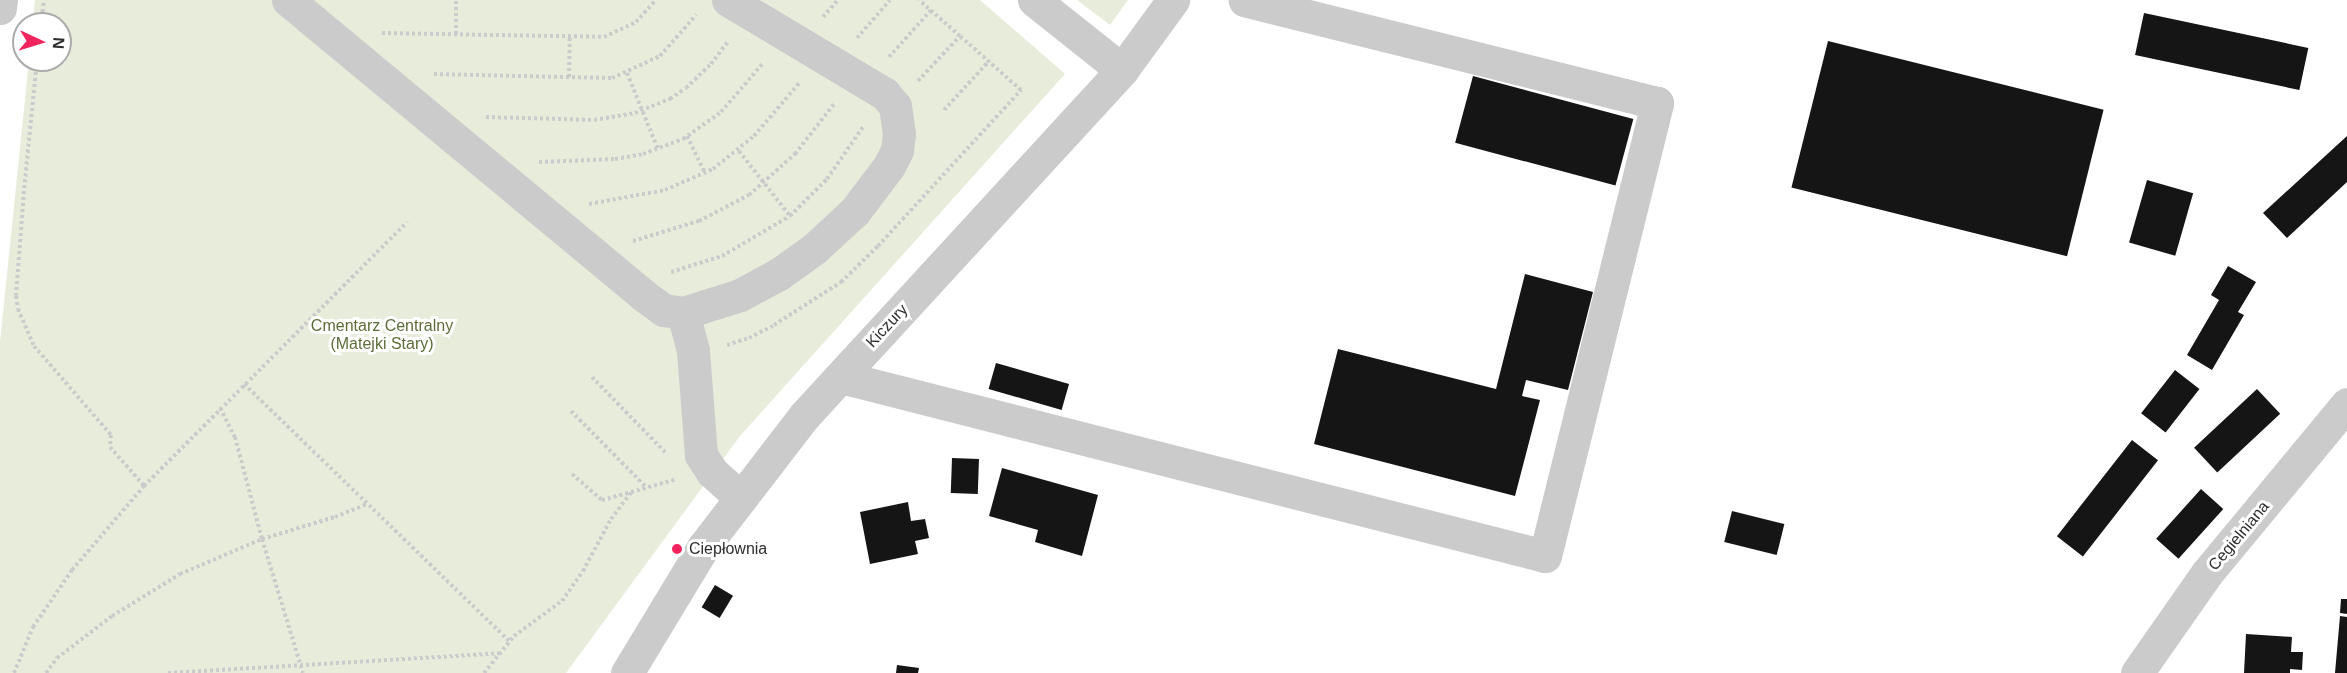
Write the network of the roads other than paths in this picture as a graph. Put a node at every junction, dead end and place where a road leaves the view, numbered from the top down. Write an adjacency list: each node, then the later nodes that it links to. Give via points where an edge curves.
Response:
1 (1, 0): 7 (street)
2 (288, 0): 9 (street, via 643,295 664,310)
3 (1034, 0): 8 (street)
4 (1173, 0): 8 (street, Kiczury)
5 (1245, 0): 10 (street, via 1657,103 1545,556)
6 (726, 7): 9 (street, via 860,79 899,134 897,150 855,211 815,248 740,295)
7 (0, 8)
8 (1122, 70): 10 (street, Kiczury)
9 (683, 313): 12 (street, via 693,351 692,464 712,472)
10 (841, 376): 12 (street, Kiczury, via 805,415)
11 (2347, 404): 14 (street, Cegielniana, via 2207,573)
12 (741, 498): 13 (street, Kiczury, via 704,546)
13 (627, 673)
14 (2137, 673)

